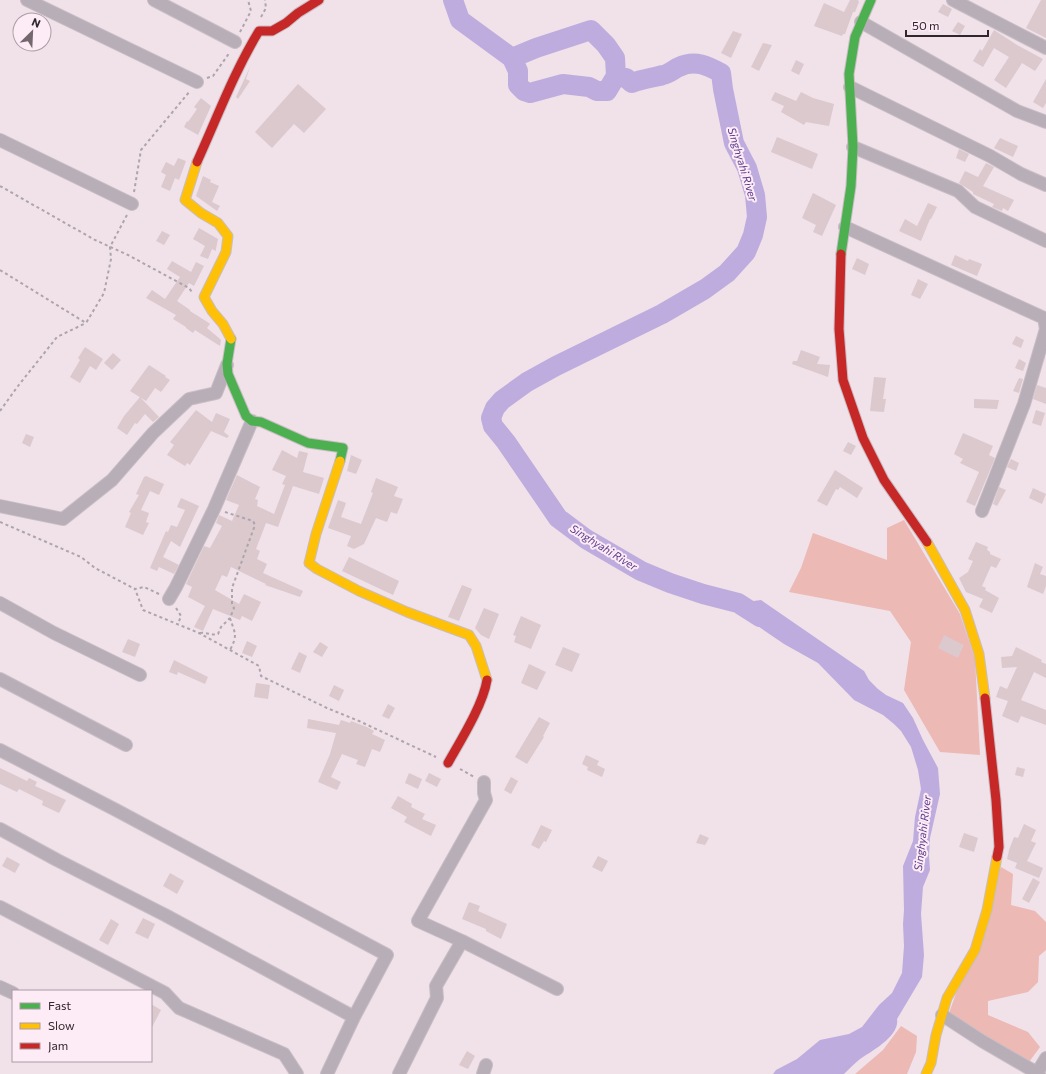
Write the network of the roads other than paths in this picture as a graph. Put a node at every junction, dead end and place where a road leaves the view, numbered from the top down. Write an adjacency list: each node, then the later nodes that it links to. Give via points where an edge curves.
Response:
1 (27, 0): 9 (street)
2 (154, 0): 7 (street)
3 (319, 0): 19 (street, via 272,31 259,31 224,99 194,169 185,200 218,223 228,236 226,252 204,297 231,338)
4 (871, 0): 6 (street)
5 (953, 0): 8 (street)
6 (862, 22): 10 (street, via 854,37 849,74); 11 (street, via 1017,111)
7 (235, 42)
8 (1046, 48)
9 (197, 82)
10 (850, 87): 13 (street); 14 (street)
11 (1046, 122)
12 (0, 140): 15 (street)
13 (853, 148): 16 (street); 17 (street, via 958,191 975,207)
14 (1046, 185)
15 (132, 204)
16 (845, 227): 18 (street, via 1044,318 1046,329); 37 (street, via 841,256 839,329 843,380 863,438 884,480 930,547 965,610 978,654 988,721 999,847 987,910 975,950 947,998)
17 (1046, 241)
18 (1043, 352): 22 (street)
19 (227, 364): 20 (street, via 228,374 246,416); 21 (street, via 216,393 189,400 153,434 112,480 63,519)
20 (252, 421): 23 (street, via 214,509); 29 (street, via 261,422 308,443 343,448 309,563 359,591 469,635 476,646 487,680 485,689 471,722)
21 (0, 506)
22 (982, 511)
23 (169, 599)
24 (0, 603): 25 (street, via 54,633)
25 (140, 674)
26 (0, 679): 27 (street)
27 (126, 745)
28 (0, 750): 38 (street, via 388,955)
29 (448, 763)
30 (484, 782): 33 (street, via 486,800 418,921)
31 (0, 829): 38 (street)
32 (0, 907): 40 (street, via 166,993 179,1008 284,1054)
33 (462, 941): 35 (street); 42 (street, via 436,986 437,998)
34 (0, 987): 36 (street)
35 (557, 989)
36 (12, 993)
37 (942, 1015): 43 (street); 44 (street)
38 (354, 1017): 41 (street)
39 (1046, 1058): 44 (street)
40 (297, 1074)
41 (327, 1074)
42 (399, 1074)
43 (926, 1074)
44 (1038, 1074)

